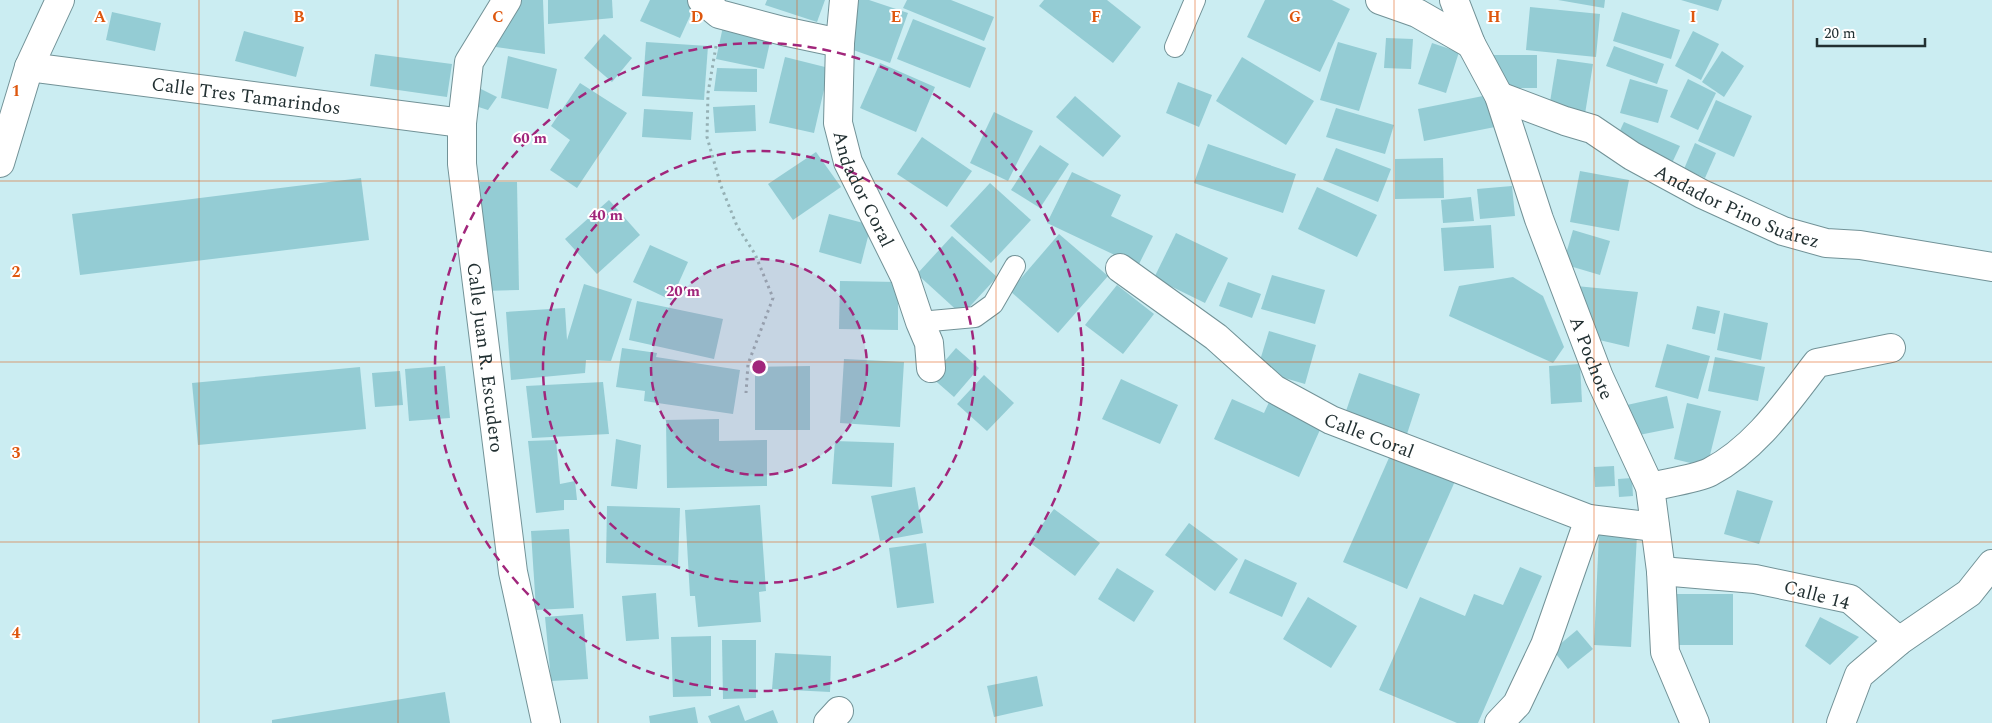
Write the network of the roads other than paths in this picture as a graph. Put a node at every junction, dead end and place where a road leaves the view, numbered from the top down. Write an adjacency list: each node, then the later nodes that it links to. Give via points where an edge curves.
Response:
1 (60, 0): 11 (street)
2 (507, 0): 13 (street, Calle Juan R. Escudero, via 468,62)
3 (844, 0): 8 (street, Andador Coral)
4 (1196, 0): 10 (lane)
5 (1380, 0): 9 (street, via 1417,13)
6 (1454, 0): 9 (street, A Pochote)
7 (711, 7): 8 (street, via 784,31)
8 (840, 43): 18 (street, Andador Coral, via 838,123 848,162 905,277)
9 (1471, 44): 12 (street, A Pochote)
10 (1176, 47)
11 (29, 67): 13 (street, Calle Tres Tamarindos); 14 (street)
12 (1499, 96): 16 (street, Andador Pino Suárez, via 1592,129 1632,156 1702,194 1783,231 1826,243 1860,245); 21 (street, A Pochote, via 1538,219 1595,367)
13 (462, 122): 27 (street, Calle Juan R. Escudero, via 462,164 514,572)
14 (0, 163)
15 (1015, 266): 18 (lane, via 993,304 975,317)
16 (1992, 267)
17 (1120, 268): 22 (street, Calle Coral, via 1216,338 1274,388 1331,420)
18 (920, 322): 20 (street, Andador Coral, via 929,343)
19 (1891, 348): 21 (street, via 1817,362 1783,407 1740,453 1708,473)
20 (931, 368)
21 (1650, 487): 23 (street, A Pochote)
22 (1589, 519): 23 (street, Calle Coral); 28 (street, via 1545,645 1517,704)
23 (1655, 527): 25 (street, A Pochote)
24 (1992, 564): 26 (street, via 1969,593)
25 (1661, 571): 26 (street, Calle 14, via 1754,579 1850,599); 29 (street, A Pochote, via 1664,652)
26 (1899, 641): 30 (street, via 1859,675)
27 (546, 723)
28 (1499, 723)
29 (1695, 723)
30 (1841, 723)

